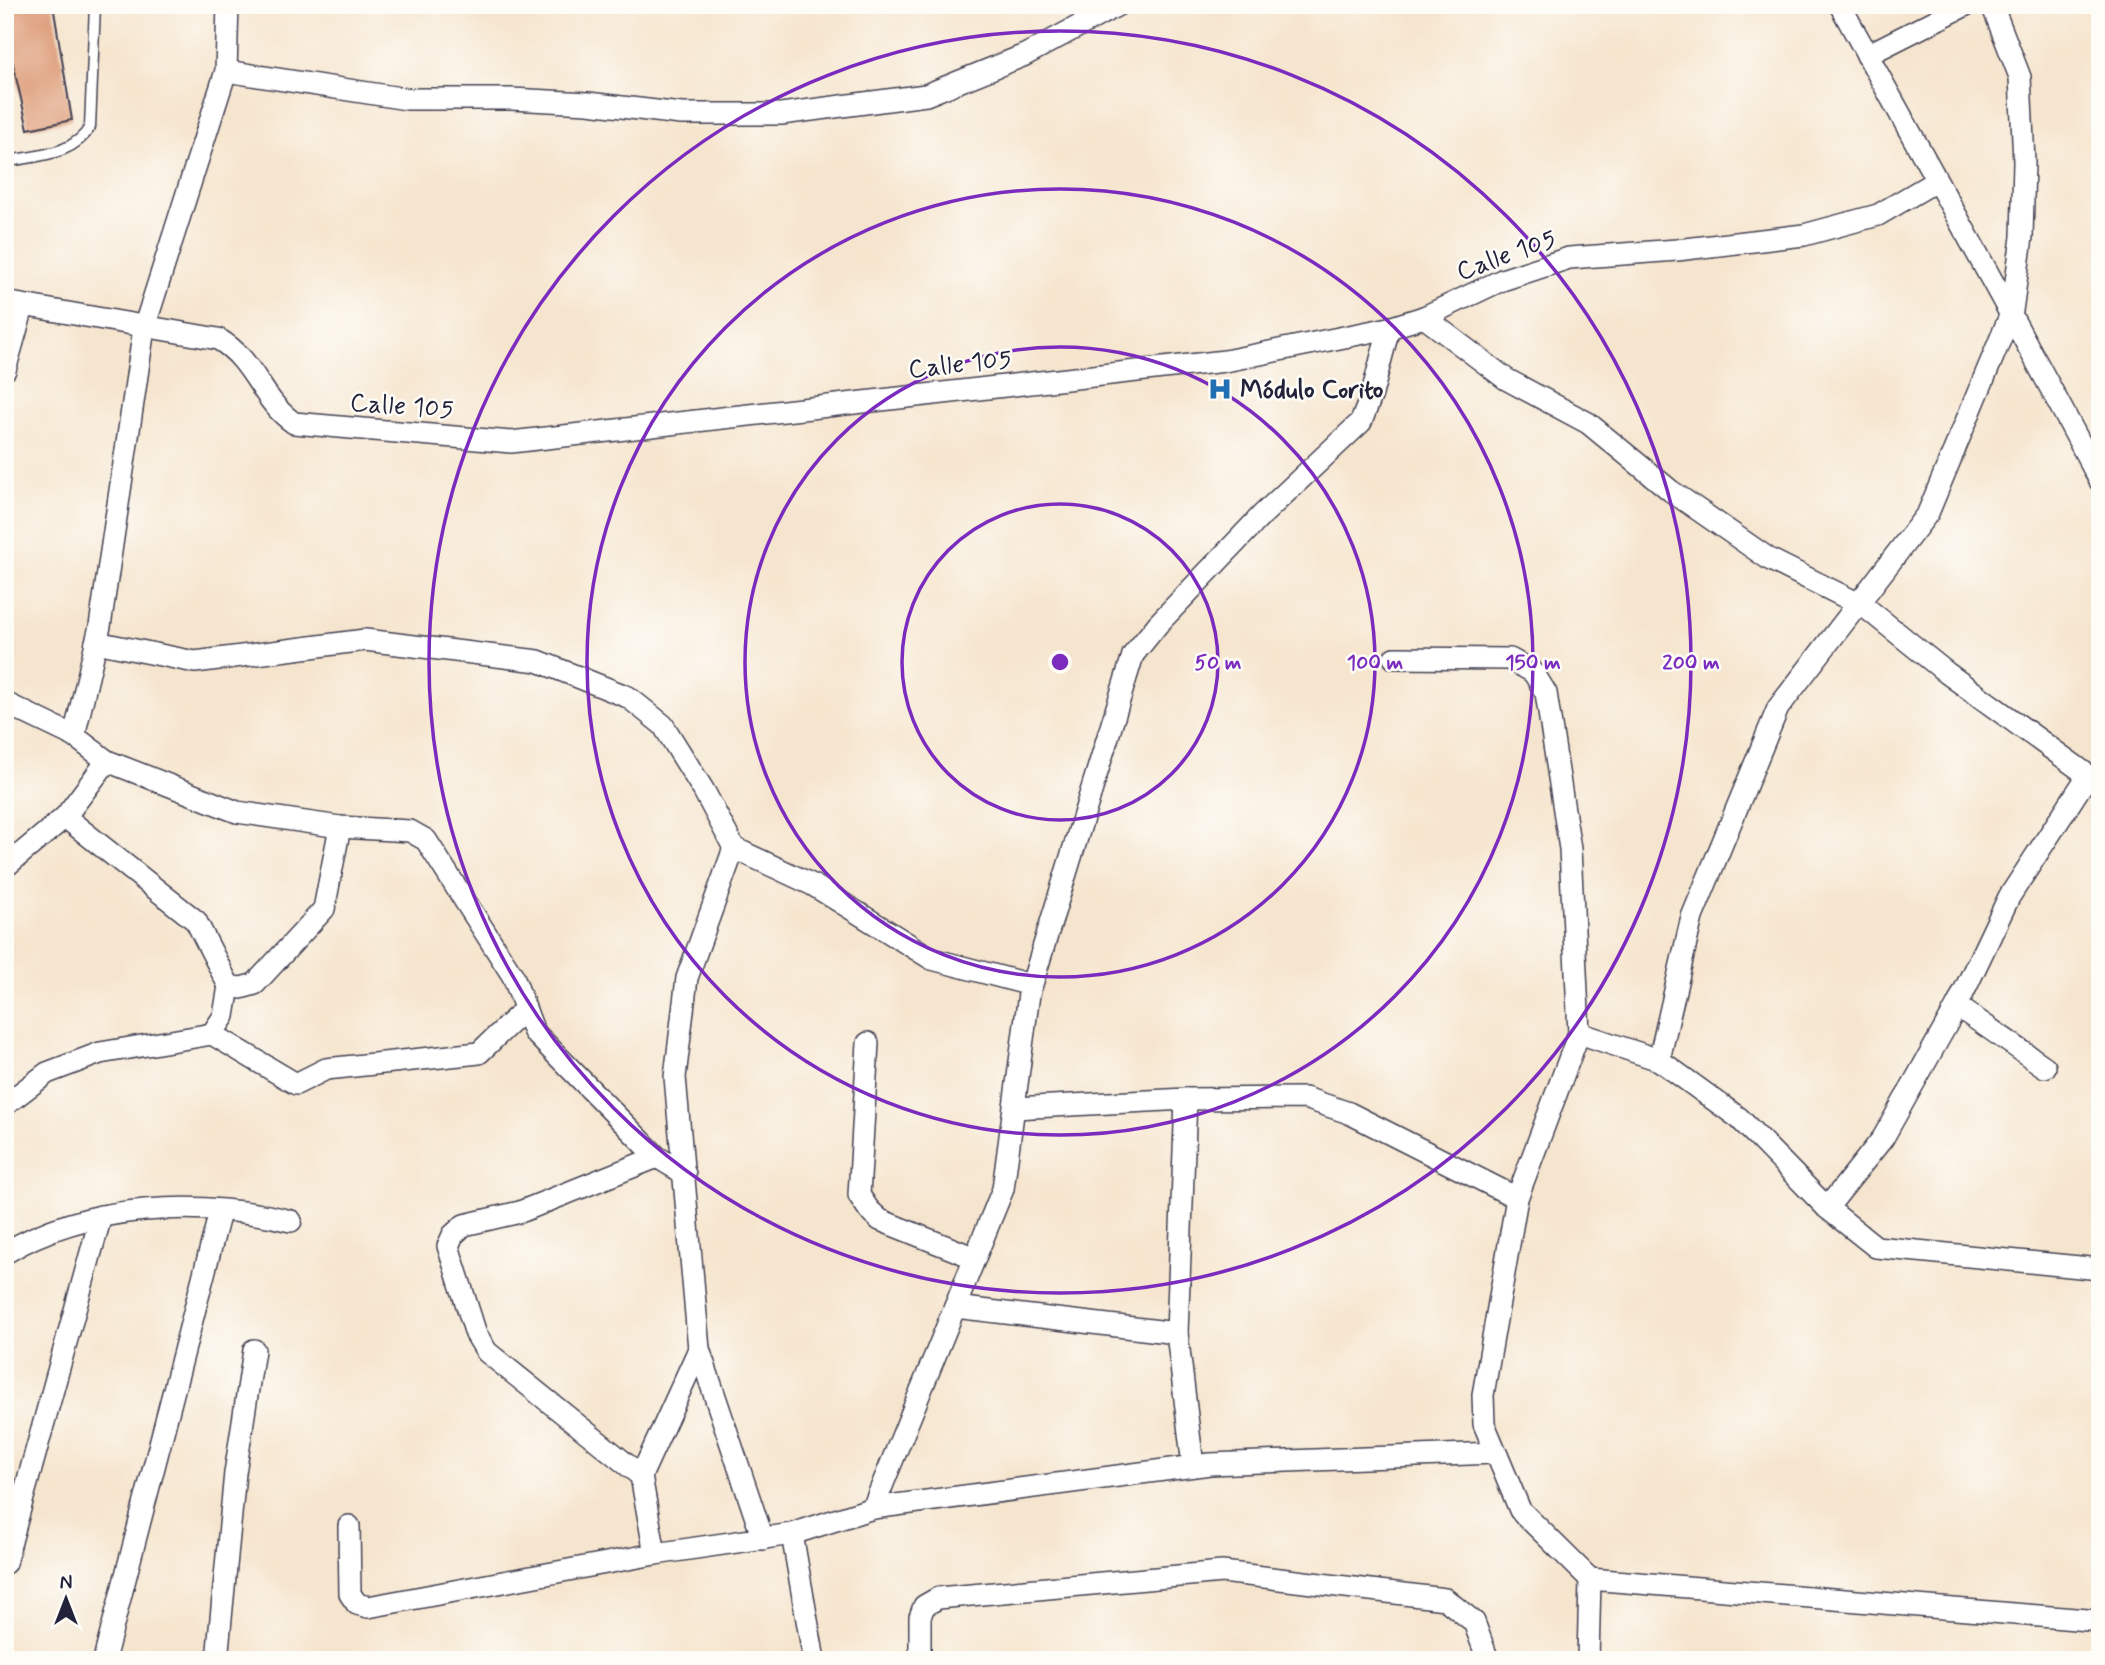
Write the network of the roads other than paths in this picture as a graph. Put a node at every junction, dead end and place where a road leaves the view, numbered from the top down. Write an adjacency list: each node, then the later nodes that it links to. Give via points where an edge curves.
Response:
1 (95, 5): 9 (lane, via 90,127 72,148)
2 (228, 5): 8 (street)
3 (1118, 5): 8 (street, via 1024,55 926,95 781,114 681,114 510,99 407,99)
4 (1840, 5): 7 (street)
5 (1966, 5): 7 (street)
6 (1992, 5): 12 (street, via 2020,77 2022,225)
7 (1867, 55): 10 (street)
8 (226, 71): 14 (street)
9 (5, 162)
10 (1936, 181): 12 (street); 13 (street, Calle 105, via 1878,215 1804,235 1569,258 1502,281)
11 (14, 305): 14 (street, Calle 105); 16 (street)
12 (2011, 311): 17 (street); 18 (street, via 1928,513)
13 (1424, 317): 15 (street, Calle 105); 18 (street, via 1506,380 1588,424 1671,491 1769,559)
14 (144, 328): 15 (street, Calle 105, via 218,339 237,350 281,414 294,423 510,442 1225,361); 19 (street)
15 (1389, 328): 29 (street, via 1361,422 1262,515 1133,655)
16 (5, 370)
17 (2100, 481)
18 (1856, 603): 24 (street); 36 (street, via 1778,708 1692,917)
19 (96, 642): 22 (street); 27 (street, via 195,662 365,640 538,661 628,697 663,725)
20 (1394, 659): 33 (street, via 1510,659 1533,672 1546,693 1570,849)
21 (5, 703): 22 (street)
22 (74, 736): 23 (street)
23 (107, 761): 25 (street); 26 (street, via 237,812)
24 (2093, 781): 31 (street, via 2009,897)
25 (65, 817): 28 (street); 30 (street, via 196,921)
26 (340, 827): 30 (street, via 324,909 255,984); 32 (street, via 411,831 426,840 513,976)
27 (734, 848): 29 (street, via 813,885 932,959); 42 (street, via 687,978 675,1077)
28 (5, 867)
29 (1031, 985): 40 (street)
30 (229, 986): 34 (street, via 224,1016)
31 (1957, 1006): 37 (street); 44 (street, via 1883,1138)
32 (525, 1009): 34 (street, via 479,1052 326,1069 296,1084); 41 (street, via 534,1032)
33 (1579, 1033): 36 (street); 43 (street)
34 (212, 1034): 39 (street, via 100,1052 47,1073)
35 (868, 1044): 49 (street, via 859,1195 880,1220)
36 (1659, 1060): 44 (street, via 1739,1118)
37 (2045, 1067)
38 (1186, 1099): 40 (street); 43 (street, via 1305,1098 1349,1113); 52 (street)
39 (5, 1105)
40 (1014, 1108): 49 (street, via 1003,1188)
41 (657, 1157): 42 (street); 57 (street, via 520,1212 464,1226 448,1246 476,1334 487,1352)
42 (685, 1174): 53 (street)
43 (1517, 1198): 55 (street, via 1483,1395 1484,1424)
44 (1827, 1208): 50 (street, via 1876,1247)
45 (220, 1212): 46 (street, via 166,1209); 47 (street); 66 (street)
46 (101, 1216): 48 (street, via 24,1241); 63 (street)
47 (291, 1221)
48 (5, 1253)
49 (975, 1258): 51 (street)
50 (2100, 1269)
51 (954, 1307): 52 (street); 58 (street)
52 (1177, 1332): 56 (street)
53 (699, 1349): 57 (street); 61 (street)
54 (254, 1350): 67 (street, via 235,1473)
55 (1495, 1453): 56 (street); 64 (street, via 1520,1510)
56 (1193, 1466): 58 (street)
57 (641, 1475): 62 (street)
58 (873, 1508): 60 (street)
59 (349, 1526): 62 (street, via 350,1594 357,1604 368,1607)
60 (792, 1534): 61 (street); 68 (street)
61 (763, 1539): 62 (street)
62 (655, 1554)
63 (5, 1563)
64 (1590, 1579): 65 (street); 71 (street)
65 (2100, 1622)
66 (104, 1660)
67 (217, 1660)
68 (814, 1660)
69 (920, 1660): 70 (street, via 920,1617 925,1606 938,1598 1222,1572 1445,1599 1474,1622)
70 (1488, 1660)
71 (1588, 1660)

